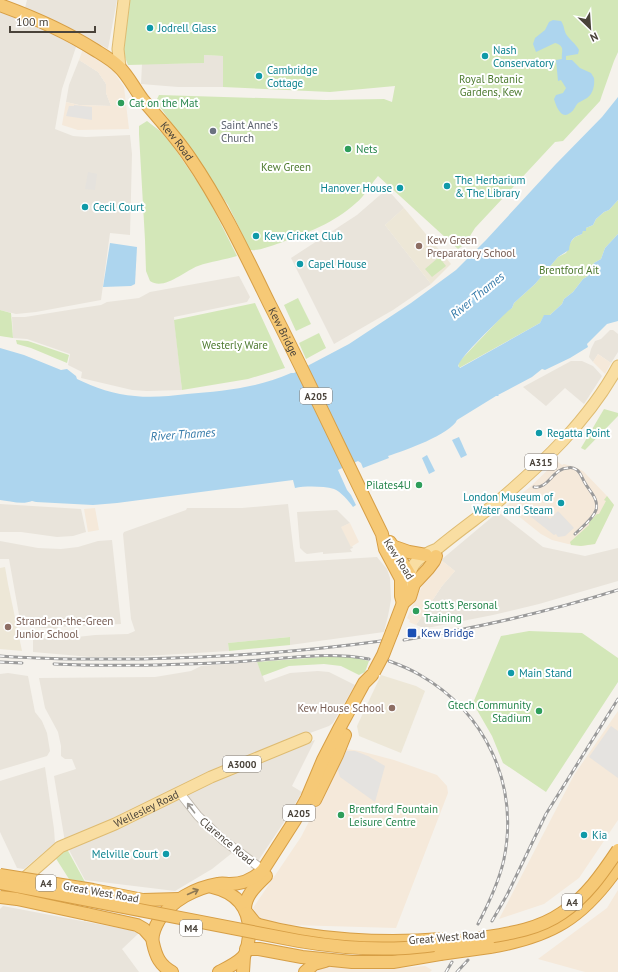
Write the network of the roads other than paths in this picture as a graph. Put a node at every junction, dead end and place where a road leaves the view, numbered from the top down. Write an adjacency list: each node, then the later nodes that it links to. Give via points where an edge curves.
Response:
1 (124, 0): 3 (main road, Kew Road, via 118,49)
2 (0, 5): 3 (highway, A205, via 39,20 81,41)
3 (120, 67): 4 (highway, Kew Road / A205, via 200,173)
4 (258, 280): 6 (highway, Kew Bridge / A205)
5 (618, 366): 9 (main road, A315, via 580,421 542,461 496,503)
6 (372, 514): 7 (highway, Kew Road / A205)
7 (382, 534): 8 (highway, Kew Road / A205); 10 (highway, Kew Road / A205, via 385,549)
8 (392, 546): 9 (highway, via 409,552); 10 (highway, Kew Road / A205)
9 (433, 553): 10 (highway, A315, via 434,561 428,570)
10 (408, 578): 11 (highway, A205, via 410,597); 11 (highway, A205, via 400,578)
11 (402, 598): 12 (highway, A205, bridge, via 392,632)
12 (373, 673): 19 (highway, A205, via 364,683 340,727 295,820); 27 (highway, A205, via 364,699 310,808 268,874 249,894 246,899)
13 (306, 738): 14 (main road, Wellesley Road / A3000)
14 (179, 792): 19 (street, Clarence Road, one-way to 14, via 223,840 198,816); 26 (main road, Wellesley Road / A3000, via 147,810 60,847)
15 (618, 844): 27 (highway, Great West Road / A4, via 592,881 572,902 532,924 504,931 407,941 355,939 309,935 259,925)
16 (618, 850): 21 (highway, M4, bridge, via 585,895 548,922 503,935 406,948 376,949 299,941)
17 (618, 863): 23 (highway, M4, via 600,888 578,911 536,934 497,943 391,956 346,955 298,948)
18 (618, 867): 31 (highway, Great West Road / A4, bridge, via 592,901 566,921 537,936 490,947 397,961 377,963)
19 (263, 870): 22 (highway, A205, via 247,882)
20 (0, 874): 25 (highway, Great West Road / A4, bridge, via 143,900)
21 (0, 883)
22 (208, 886): 25 (highway, one-way to 22); 27 (highway, Great West Road, via 233,896)
23 (0, 891)
24 (0, 897): 28 (highway, A4, bridge, via 138,925)
25 (179, 899): 28 (highway, via 157,923)
26 (0, 902)
27 (246, 911): 29 (highway, via 249,933)
28 (152, 938): 32 (highway)
29 (245, 953): 30 (highway, Great West Road / A4, via 259,949); 34 (highway, via 234,964); 35 (highway)
30 (302, 957): 31 (highway, Great West Road / A4); 36 (highway)
31 (328, 960): 36 (highway, via 314,964)
32 (161, 968): 33 (highway)
33 (172, 972)
34 (219, 972)
35 (243, 972)
36 (304, 972)

